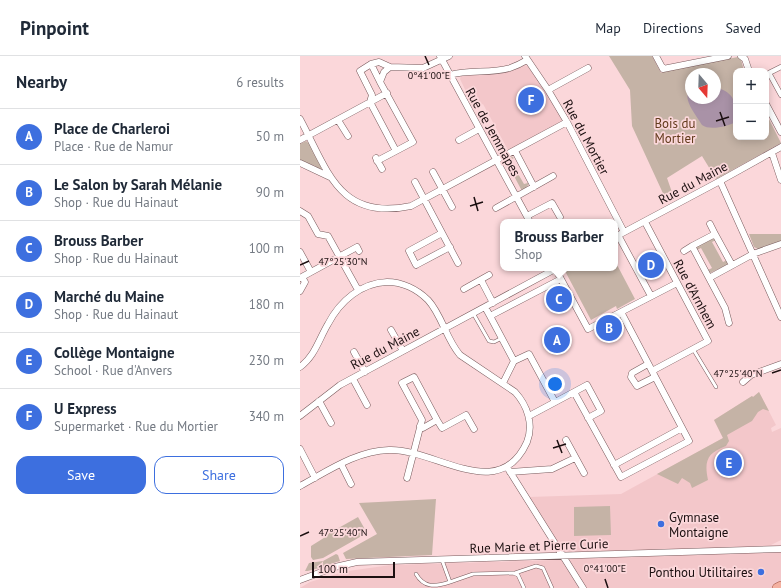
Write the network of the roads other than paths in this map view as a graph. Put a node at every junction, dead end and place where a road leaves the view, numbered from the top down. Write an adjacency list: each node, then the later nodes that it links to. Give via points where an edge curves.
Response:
1 (449, 56): 5 (street)
2 (656, 56): 3 (street, via 663,68)
3 (728, 56)
4 (746, 57): 11 (street)
5 (441, 58): 8 (street, via 424,68); 12 (street, Rue de Jemmapes)
6 (526, 58): 12 (street, via 509,69 462,72); 14 (street, Rue du Mortier)
7 (371, 64): 8 (street, via 379,62); 13 (street); 17 (street, via 360,71 372,95)
8 (390, 67): 13 (street, via 384,72)
9 (781, 67): 16 (street, via 769,73)
10 (588, 68): 14 (street)
11 (748, 68)
12 (450, 76): 22 (street, Rue de Jemmapes)
13 (380, 82): 15 (street)
14 (548, 90): 21 (street, Rue du Mortier)
15 (387, 93): 17 (street); 29 (street, via 413,142)
16 (781, 95)
17 (370, 102): 20 (street); 29 (street)
18 (769, 110): 23 (street)
19 (300, 119): 24 (street)
20 (338, 120): 24 (street); 25 (street)
21 (567, 122): 30 (street); 50 (street, Rue du Mortier)
22 (479, 129): 27 (street); 32 (street, Rue de Jemmapes)
23 (781, 132)
24 (309, 136): 26 (street); 37 (street)
25 (348, 136)
26 (300, 140)
27 (459, 140)
28 (781, 147): 31 (street, Rue du Maine)
29 (396, 151): 34 (street, via 377,159)
30 (515, 151): 32 (street); 41 (street, Rue de Jemmapes)
31 (772, 153): 38 (street); 40 (street, Rue du Maine)
32 (496, 161): 42 (street); 43 (street, Rue de Jemmapes)
33 (300, 163): 37 (street)
34 (382, 169)
35 (433, 172): 42 (street)
36 (553, 176): 41 (street, Rue de Jemmapes)
37 (330, 177): 44 (street, via 348,196 375,208 395,209 411,206)
38 (781, 180)
39 (415, 182): 44 (street)
40 (720, 182): 51 (street, Rue du Maine); 62 (street)
41 (534, 187): 43 (street, Rue de Jemmapes)
42 (443, 189): 44 (street); 45 (street)
43 (516, 196): 46 (street); 49 (street, Rue de Jemmapes)
44 (424, 199): 53 (street)
45 (452, 207)
46 (496, 208)
47 (300, 211): 63 (street, via 308,216 318,234 328,236)
48 (560, 217): 49 (street, via 552,203)
49 (528, 219)
50 (612, 219)
51 (645, 222): 55 (street, Rue du Maine); 74 (street, Rue d'Arnhem)
52 (710, 224): 54 (street)
53 (442, 233): 58 (street); 58 (street, via 409,251 416,265)
54 (715, 234): 57 (street); 65 (street)
55 (619, 235): 78 (street, Rue du Mortier)
56 (781, 244): 62 (street)
57 (692, 246): 60 (street); 71 (street)
58 (450, 247): 64 (street)
59 (359, 251): 63 (street, via 357,247)
60 (684, 251)
61 (300, 252): 68 (street)
62 (753, 254): 65 (street); 84 (street)
63 (340, 256): 68 (street); 76 (street)
64 (458, 263)
65 (732, 265): 71 (street)
66 (551, 271): 79 (street, Rue du Maine)
67 (557, 271): 72 (street, Rue du Maine)
68 (311, 272): 70 (street)
69 (489, 275): 73 (street)
70 (301, 277): 77 (street, via 304,282)
71 (709, 278): 85 (street, via 725,308)
72 (561, 279): 81 (street, Rue du Maine, via 588,329); 83 (street)
73 (481, 280): 75 (street); 79 (street)
74 (677, 283): 78 (street); 89 (street, Rue d'Arnhem, via 708,341)
75 (464, 289)
76 (358, 290): 86 (street, via 382,283 409,286 429,301); 95 (street, via 333,315 312,355)
77 (300, 291)
78 (651, 296): 81 (street)
79 (493, 303): 80 (street, Rue du Maine)
80 (485, 307): 82 (street, Rue du Maine); 83 (street)
81 (621, 312): 93 (street)
82 (473, 313): 86 (street, Rue du Maine); 88 (lane, via 489,341 494,342)
83 (490, 316): 88 (street)
84 (781, 317)
85 (729, 323)
86 (445, 329): 90 (street, Rue du Maine); 101 (street, via 454,347 464,358)
87 (391, 330): 90 (street)
88 (502, 338): 92 (street)
89 (693, 349): 96 (street, Rue d'Arnhem); 102 (lane)
90 (403, 351): 97 (street, Rue du Maine)
91 (354, 352): 97 (street)
92 (514, 362): 101 (street); 105 (street, via 529,354)
93 (648, 364): 96 (street); 98 (street, via 632,373 631,377 637,386)
94 (781, 364): 100 (street, via 750,375)
95 (300, 366)
96 (652, 371): 98 (street)
97 (365, 372): 99 (street, Rue du Maine)
98 (655, 377): 113 (street)
99 (352, 379): 104 (street, Rue du Maine); 106 (street)
100 (742, 382)
101 (503, 383): 108 (street, via 521,399)
102 (716, 387)
103 (574, 392): 105 (street); 109 (street); 109 (street, via 587,385 601,411)
104 (319, 401): 107 (street, Rue du Maine); 111 (street)
105 (555, 402): 108 (street)
106 (367, 405)
107 (300, 416)
108 (529, 416): 121 (street, via 528,439)
109 (588, 418): 120 (street)
110 (437, 420): 112 (street, via 423,428); 112 (street, via 414,376 402,383 422,420); 114 (street, via 442,428 466,415)
111 (331, 423)
112 (420, 426): 117 (street)
113 (682, 428): 120 (street); 120 (street, via 689,441 621,477)
114 (474, 429)
115 (566, 440): 118 (street)
116 (300, 449): 123 (street)
117 (413, 453): 119 (street, via 374,451); 121 (street, via 474,471); 124 (street)
118 (575, 458): 121 (street, via 552,469); 122 (street)
119 (340, 464): 123 (street); 125 (street)
120 (614, 465)
121 (509, 470): 128 (street)
122 (584, 473)
123 (315, 478): 126 (street)
124 (407, 478)
125 (351, 484)
126 (300, 486)
127 (781, 549): 128 (street, Rue Marie et Pierre Curie)
128 (564, 556): 129 (street, Rue Marie et Pierre Curie); 138 (street)
129 (442, 560): 132 (street, Rue Marie et Pierre Curie, via 357,562); 133 (lane)
130 (515, 573): 133 (lane, via 473,574); 136 (lane); 137 (lane, via 536,566 543,568)
131 (416, 574): 135 (lane, via 423,584)
132 (300, 580)
133 (450, 582): 135 (lane)
134 (781, 586): 139 (main road)
135 (438, 587)
136 (524, 588)
137 (552, 588)
138 (583, 588)
139 (777, 588)

